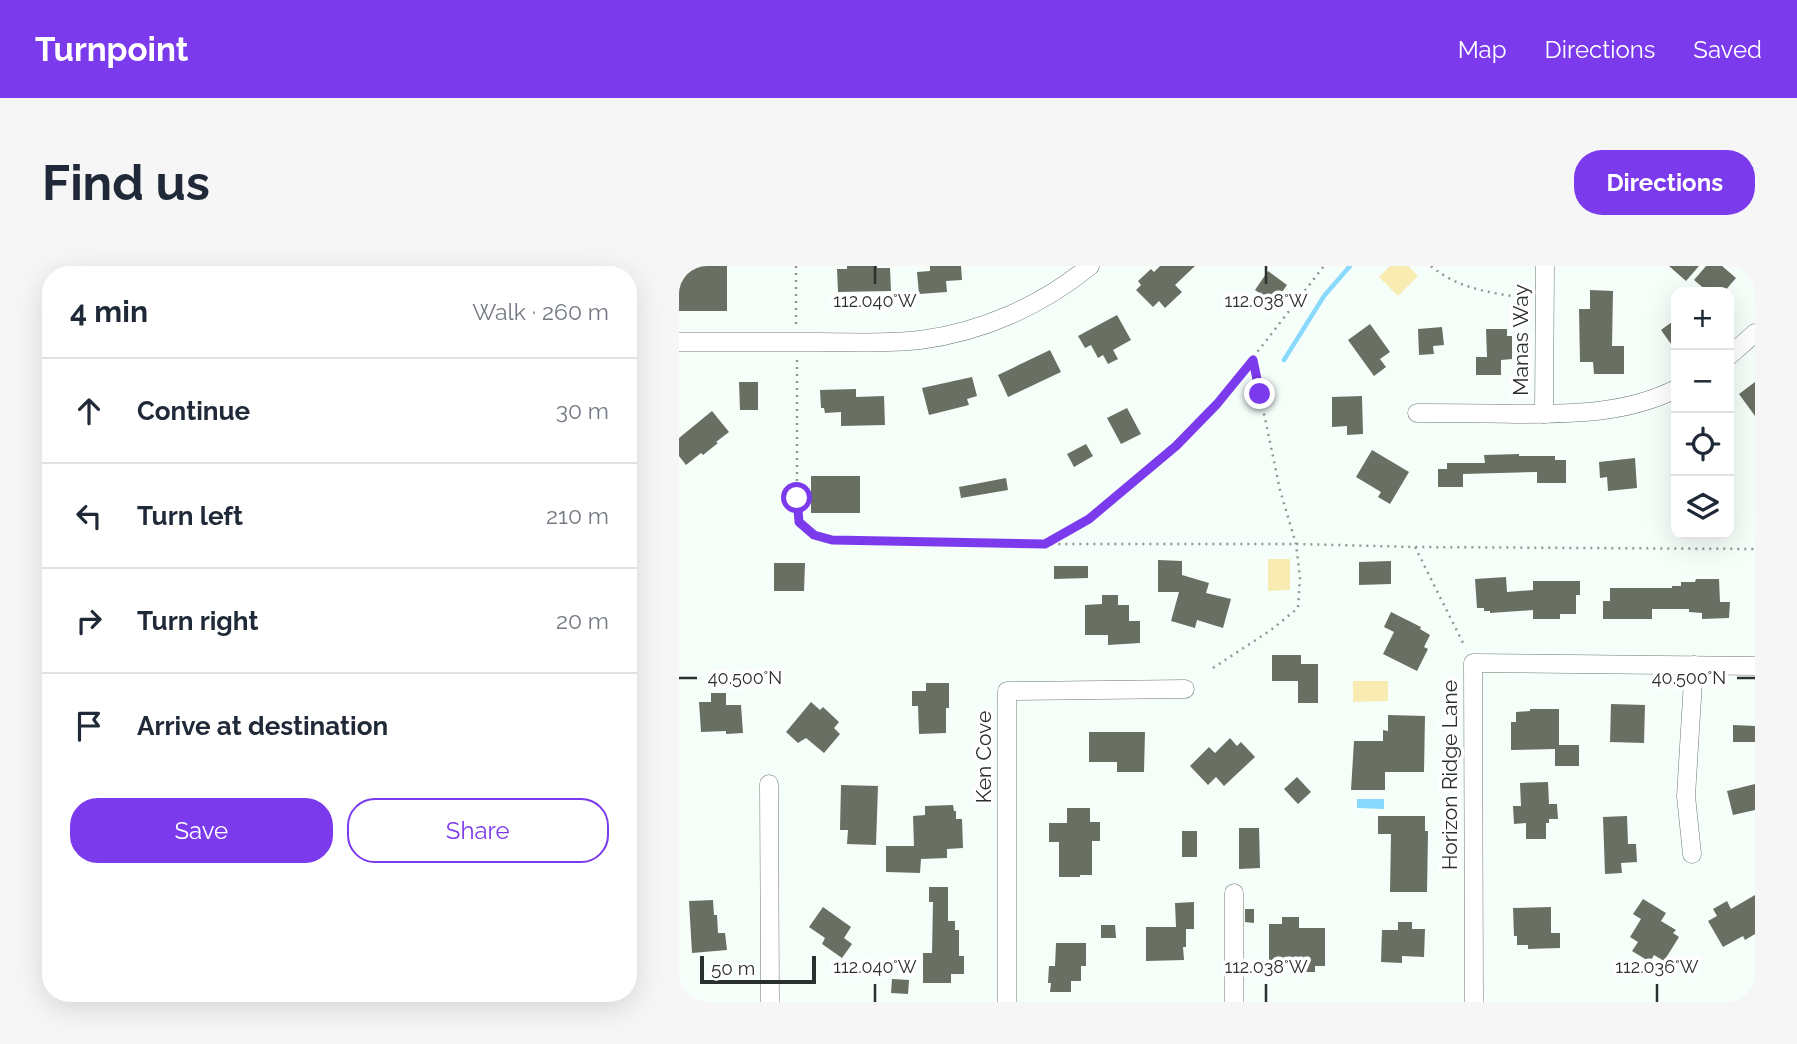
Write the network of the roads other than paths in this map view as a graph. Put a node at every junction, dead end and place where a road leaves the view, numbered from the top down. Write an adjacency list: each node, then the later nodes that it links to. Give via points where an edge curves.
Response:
1 (1090, 266): 4 (street, via 1029,306 948,335 891,342)
2 (1545, 266): 8 (street, Manas Way)
3 (1755, 333): 5 (street)
4 (679, 342)
5 (1734, 352)
6 (1671, 391): 8 (street, via 1618,409)
7 (1417, 413): 8 (street)
8 (1544, 414)
9 (1694, 665): 10 (street, Horizon Ridge Lane); 13 (street, via 1686,796); 18 (street, Horizon Ridge Lane, via 1473,663)
10 (1755, 666)
11 (1185, 689): 16 (street, Ken Cove, via 1007,691)
12 (769, 784): 15 (street)
13 (1692, 854)
14 (1234, 893): 17 (street)
15 (771, 1002)
16 (1007, 1002)
17 (1234, 1002)
18 (1474, 1002)

